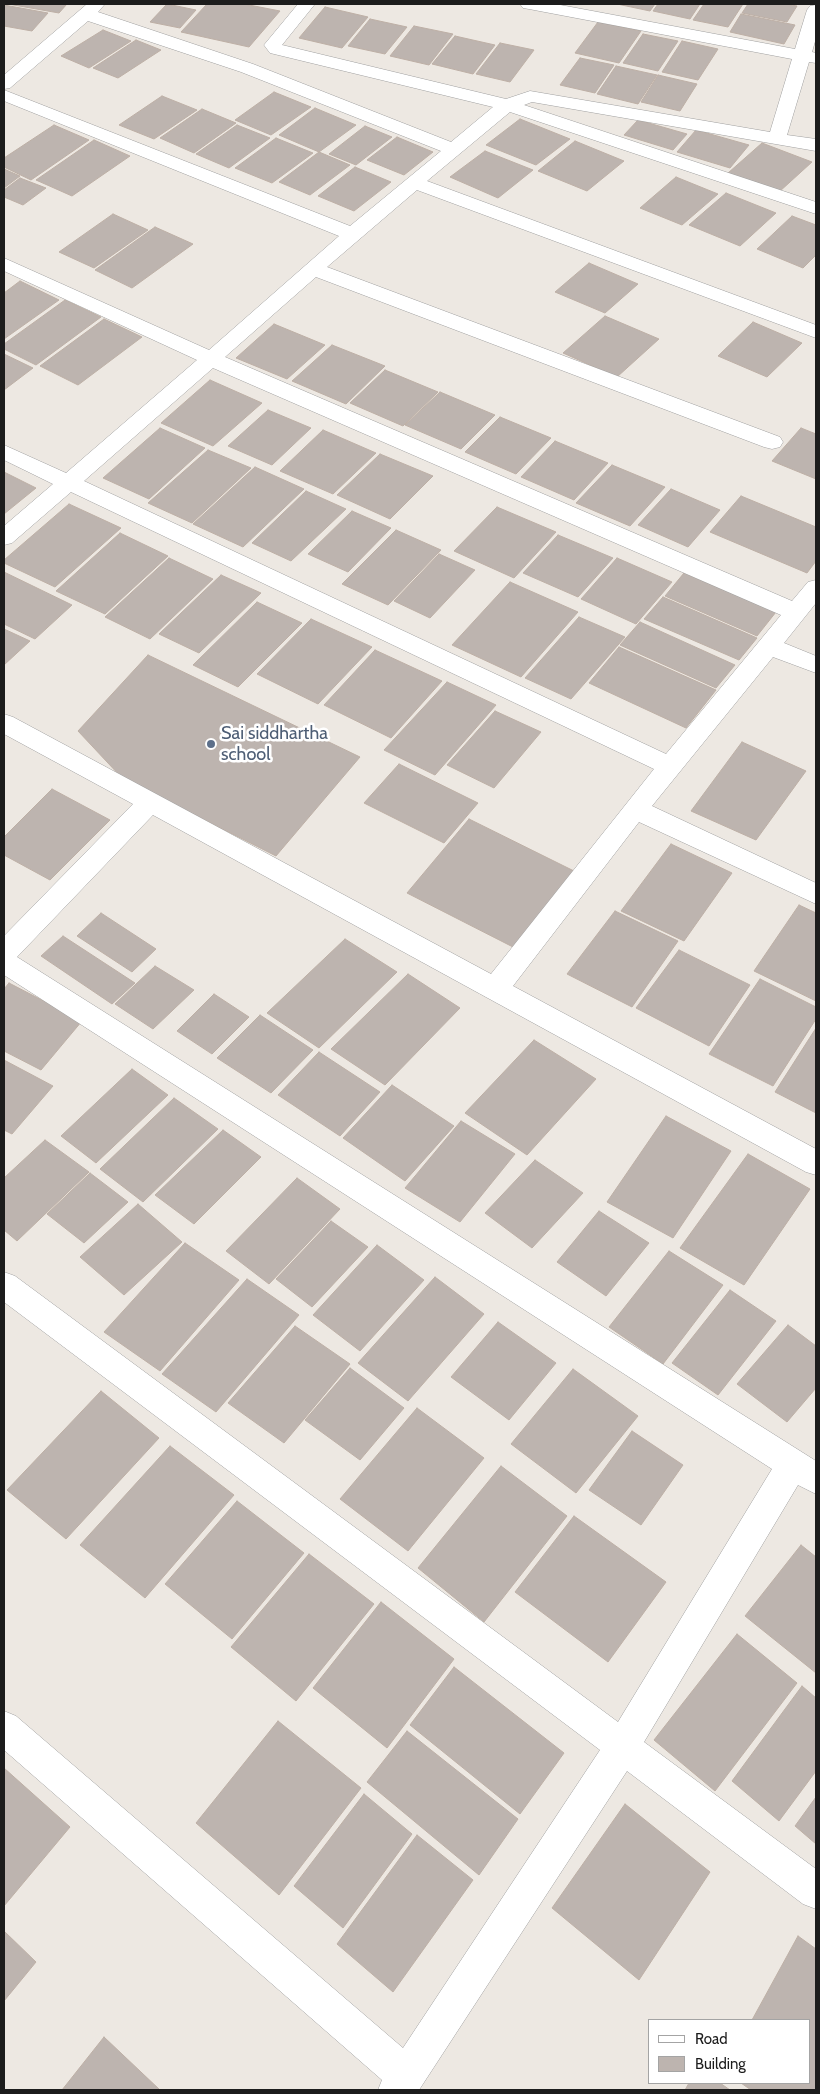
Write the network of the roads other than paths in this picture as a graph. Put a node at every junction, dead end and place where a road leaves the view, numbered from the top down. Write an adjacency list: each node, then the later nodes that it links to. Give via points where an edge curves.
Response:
1 (306, 4): 8 (street, via 273,45 276,49)
2 (529, 4): 5 (street)
3 (91, 9): 6 (street); 11 (street)
4 (816, 10): 5 (street)
5 (809, 57): 9 (street)
6 (4, 84)
7 (4, 95): 14 (street)
8 (507, 106): 9 (street, via 530,96); 11 (street); 13 (street)
9 (777, 138): 10 (street)
10 (816, 146)
11 (455, 150): 12 (street)
12 (413, 182): 14 (street); 17 (street)
13 (816, 208)
14 (352, 234): 16 (street)
15 (4, 264): 18 (street)
16 (314, 269): 18 (street); 19 (street)
17 (816, 332)
18 (211, 359): 21 (street); 24 (street)
19 (772, 442)
20 (4, 452): 21 (street)
21 (68, 481): 22 (street); 28 (street)
22 (4, 538)
23 (816, 588): 24 (street)
24 (796, 612): 25 (street)
25 (768, 646): 26 (street); 28 (street)
26 (816, 665)
27 (4, 723): 29 (street)
28 (670, 766): 30 (street)
29 (151, 802): 32 (street); 34 (street)
30 (635, 809): 31 (street); 34 (street)
31 (816, 894)
32 (4, 953)
33 (4, 962): 37 (street)
34 (495, 989): 35 (street)
35 (816, 1163)
36 (4, 1285): 39 (street)
37 (805, 1472): 39 (street)
38 (5, 1732): 41 (street)
39 (622, 1748): 40 (street); 41 (street)
40 (816, 1891)
41 (402, 2083)

